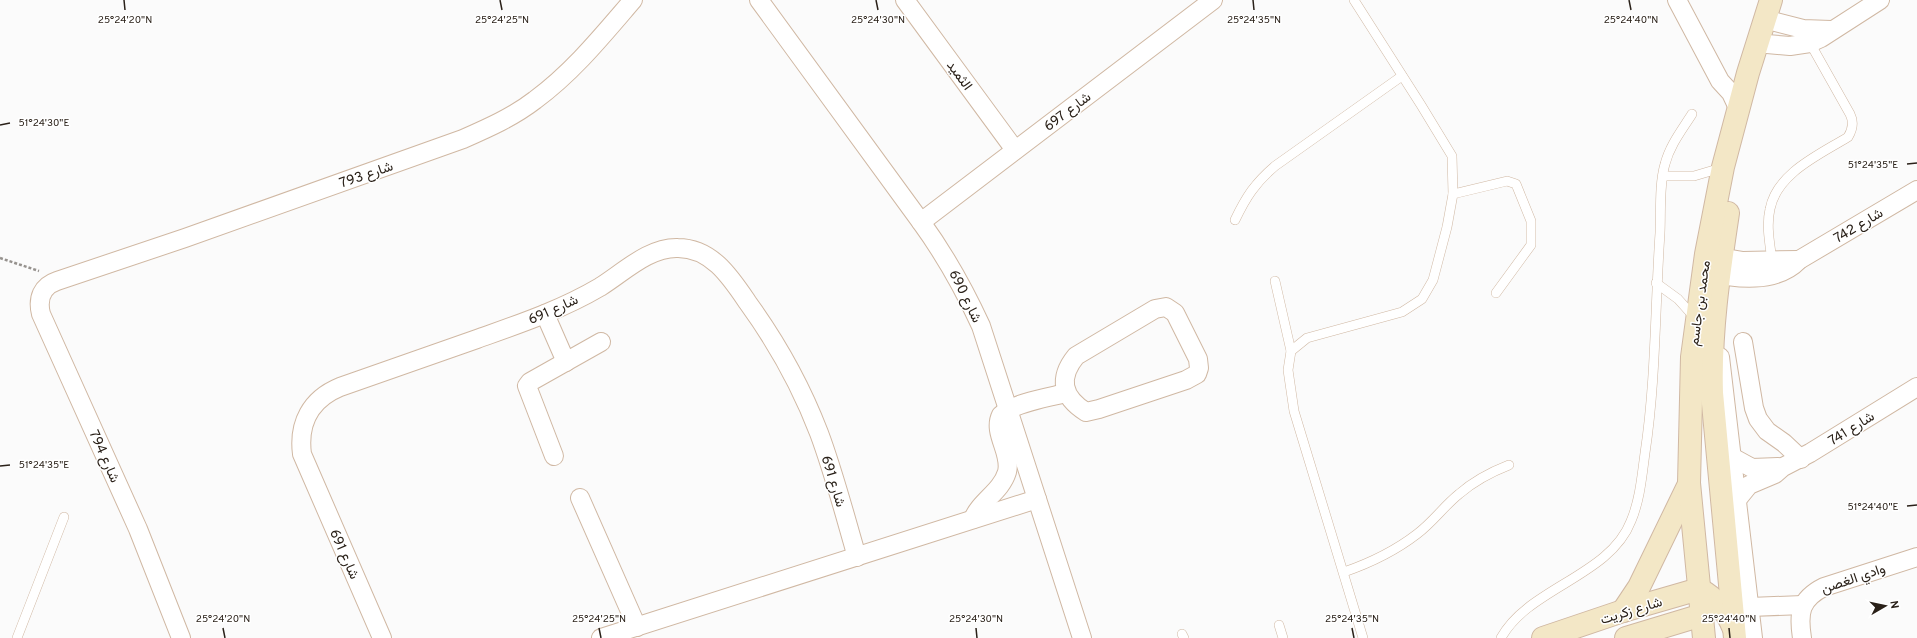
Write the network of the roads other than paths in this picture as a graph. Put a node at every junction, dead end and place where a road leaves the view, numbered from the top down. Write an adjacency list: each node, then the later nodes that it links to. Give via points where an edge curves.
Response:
1 (633, 0): 28 (street, شارع 793, via 581,60 558,82 534,102 499,123 455,142)
2 (759, 0): 24 (street, شارع 690)
3 (1213, 0): 18 (street, شارع 697)
4 (1354, 0): 15 (lane)
5 (1677, 0): 13 (street)
6 (1780, 0): 9 (street, محمد بن جاسم)
7 (1880, 0): 10 (street)
8 (913, 3): 18 (street, الثميد)
9 (1769, 14): 10 (street, via 1803,29); 11 (street, محمد بن جاسم)
10 (1832, 30): 12 (street)
11 (1762, 43): 12 (street, via 1790,46); 14 (street, محمد بن جاسم); 27 (street, محمد بن جاسم, via 1735,177)
12 (1810, 43): 26 (lane, via 1850,114 1853,124 1848,137 1788,176 1779,186 1769,210)
13 (1714, 70): 14 (street, via 1731,76); 16 (street, via 1736,100)
14 (1748, 73): 16 (street, محمد بن جاسم)
15 (1402, 76): 22 (lane, via 1452,156); 23 (lane, via 1258,180)
16 (1738, 108): 19 (street, محمد بن جاسم)
17 (1692, 114): 20 (lane, via 1669,152)
18 (1015, 150): 24 (street, شارع 697)
19 (1723, 167): 20 (lane, via 1694,176); 27 (street, محمد بن جاسم)
20 (1663, 176): 30 (lane)
21 (1917, 190): 25 (street, شارع 742)
22 (1453, 194): 31 (lane, via 1507,181 1516,184 1521,195 1530,221 1531,245); 37 (lane, via 1433,280 1422,299 1402,312 1307,338)
23 (1234, 220)
24 (922, 222): 42 (street, شارع 690, via 967,294)
25 (1799, 260): 26 (street, شارع 742); 27 (street, شارع 742, via 1788,270 1774,275 1754,277)
26 (1772, 261): 27 (street, شارع 742)
27 (1712, 265): 33 (street, محمد بن جاسم); 34 (street, محمد بن جاسم)
28 (57, 281): 67 (street, شارع 794, via 51,283 42,293 41,314 138,529)
29 (1275, 281): 37 (lane)
30 (1656, 283): 33 (lane, via 1678,299); 73 (lane, via 1651,405 1642,476 1632,521 1611,551 1523,612 1508,626)
31 (1496, 294)
32 (545, 314): 38 (street); 55 (street, شارع 691, via 597,288 656,252 689,249 713,260 757,315 793,375 824,447); 68 (street, شارع 691, via 331,391 322,397 309,413 302,433 302,454)
33 (1696, 319): 49 (street, محمد بن جاسم, via 1692,357)
34 (1712, 340): 43 (street, via 1721,360); 58 (street, محمد بن جاسم, via 1712,393)
35 (601, 342): 38 (street)
36 (1743, 342): 41 (street)
37 (1291, 351): 57 (lane, via 1288,370 1294,410)
38 (566, 362): 44 (street, via 530,382 528,386)
39 (1917, 387): 46 (street, شارع 741)
40 (1066, 393): 40 (street, via 1075,405 1086,412 1099,409 1186,380 1197,374 1198,359 1176,313 1166,307 1155,309 1076,356 1067,366); 42 (street)
41 (1754, 408): 43 (street); 46 (street, via 1767,432 1784,442)
42 (1008, 410): 51 (street, شارع 690); 54 (street, via 1001,415 998,422 1007,458 1007,472 998,488 978,509)
43 (1726, 412): 45 (street)
44 (554, 456)
45 (1730, 456): 48 (street, شارع 741, via 1752,468); 52 (street)
46 (1801, 458): 48 (street, شارع 741)
47 (1509, 465): 57 (lane, via 1459,493 1432,521 1400,546)
48 (1783, 467): 52 (street, شارع 741, via 1775,474 1749,485)
49 (1689, 483): 59 (street, محمد بن جاسم); 62 (street, via 1639,587)
50 (580, 498): 64 (street)
51 (1037, 499): 54 (street); 70 (street, شارع 690)
52 (1736, 501): 61 (street)
53 (64, 517): 66 (lane)
54 (974, 519): 55 (street)
55 (857, 557): 64 (street)
56 (1917, 557): 60 (street, وادي الغصن, via 1824,587)
57 (1344, 572): 72 (lane)
58 (1730, 572): 59 (street, via 1727,582); 65 (street, محمد بن جاسم)
59 (1706, 602): 62 (street, شارع زكريت); 65 (street, via 1728,616); 75 (street, شارع زكريت); 76 (street, محمد بن جاسم)
60 (1802, 605): 61 (street); 77 (street)
61 (1750, 607): 65 (street)
62 (1623, 612): 74 (street, شارع زكريت)
63 (1279, 625): 71 (lane)
64 (637, 627): 69 (street)
65 (1740, 636)
66 (17, 638)
67 (181, 638)
68 (382, 638)
69 (601, 638)
70 (1082, 638)
71 (1283, 638)
72 (1363, 638)
73 (1501, 638)
74 (1543, 638)
75 (1631, 638)
76 (1704, 638)
77 (1802, 638)

